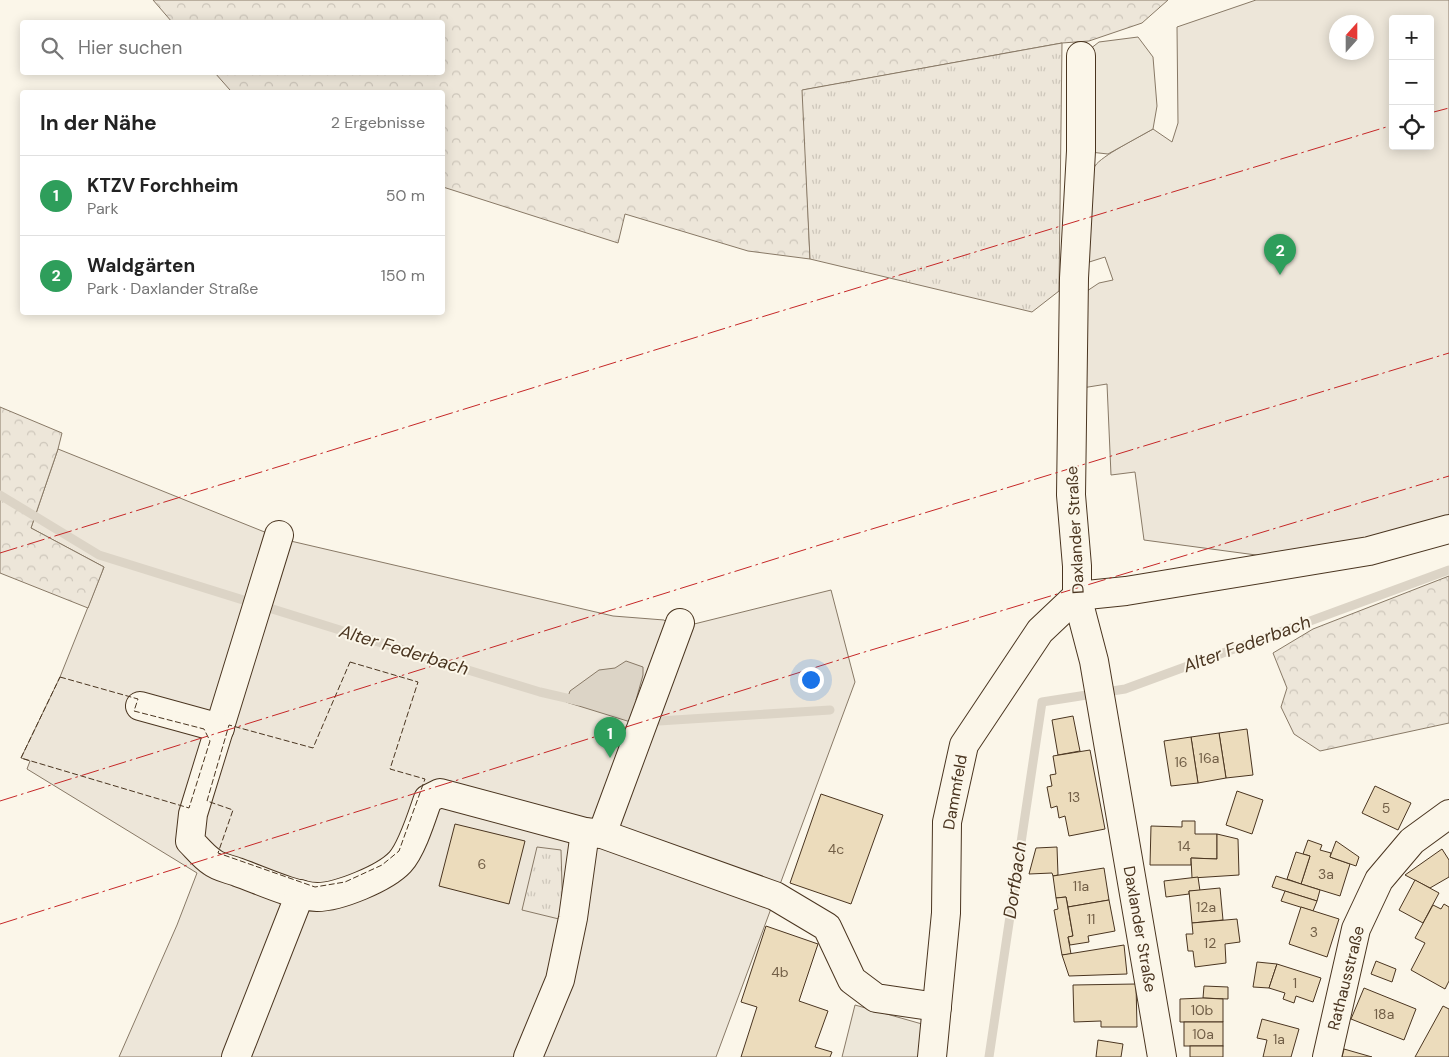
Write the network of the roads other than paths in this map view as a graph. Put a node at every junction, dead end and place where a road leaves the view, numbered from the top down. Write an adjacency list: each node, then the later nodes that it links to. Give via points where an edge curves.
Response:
1 (1081, 56): 4 (street, Daxlander Straße, via 1071,495)
2 (1449, 529): 4 (street, via 1369,550 1126,591)
3 (279, 535): 7 (street)
4 (1077, 596): 11 (street, Dammfeld, via 1040,631 964,744 947,822 946,914); 15 (street, Daxlander Straße, via 1094,662)
5 (680, 624): 9 (street, via 638,737)
6 (140, 706): 7 (street)
7 (220, 728): 10 (street, via 193,814 190,841 212,863)
8 (1449, 814): 16 (street, Rathausstraße, via 1412,841 1380,880 1356,930)
9 (593, 833): 10 (street, via 440,793 428,799 410,847 401,862 390,870 335,895 317,897); 11 (street, via 775,896 827,928 852,980 884,1006); 13 (street, via 560,980)
10 (300, 894): 12 (street)
11 (937, 1007): 14 (street, Dammfeld)
12 (236, 1057)
13 (528, 1057)
14 (932, 1057)
15 (1162, 1057)
16 (1327, 1057)

